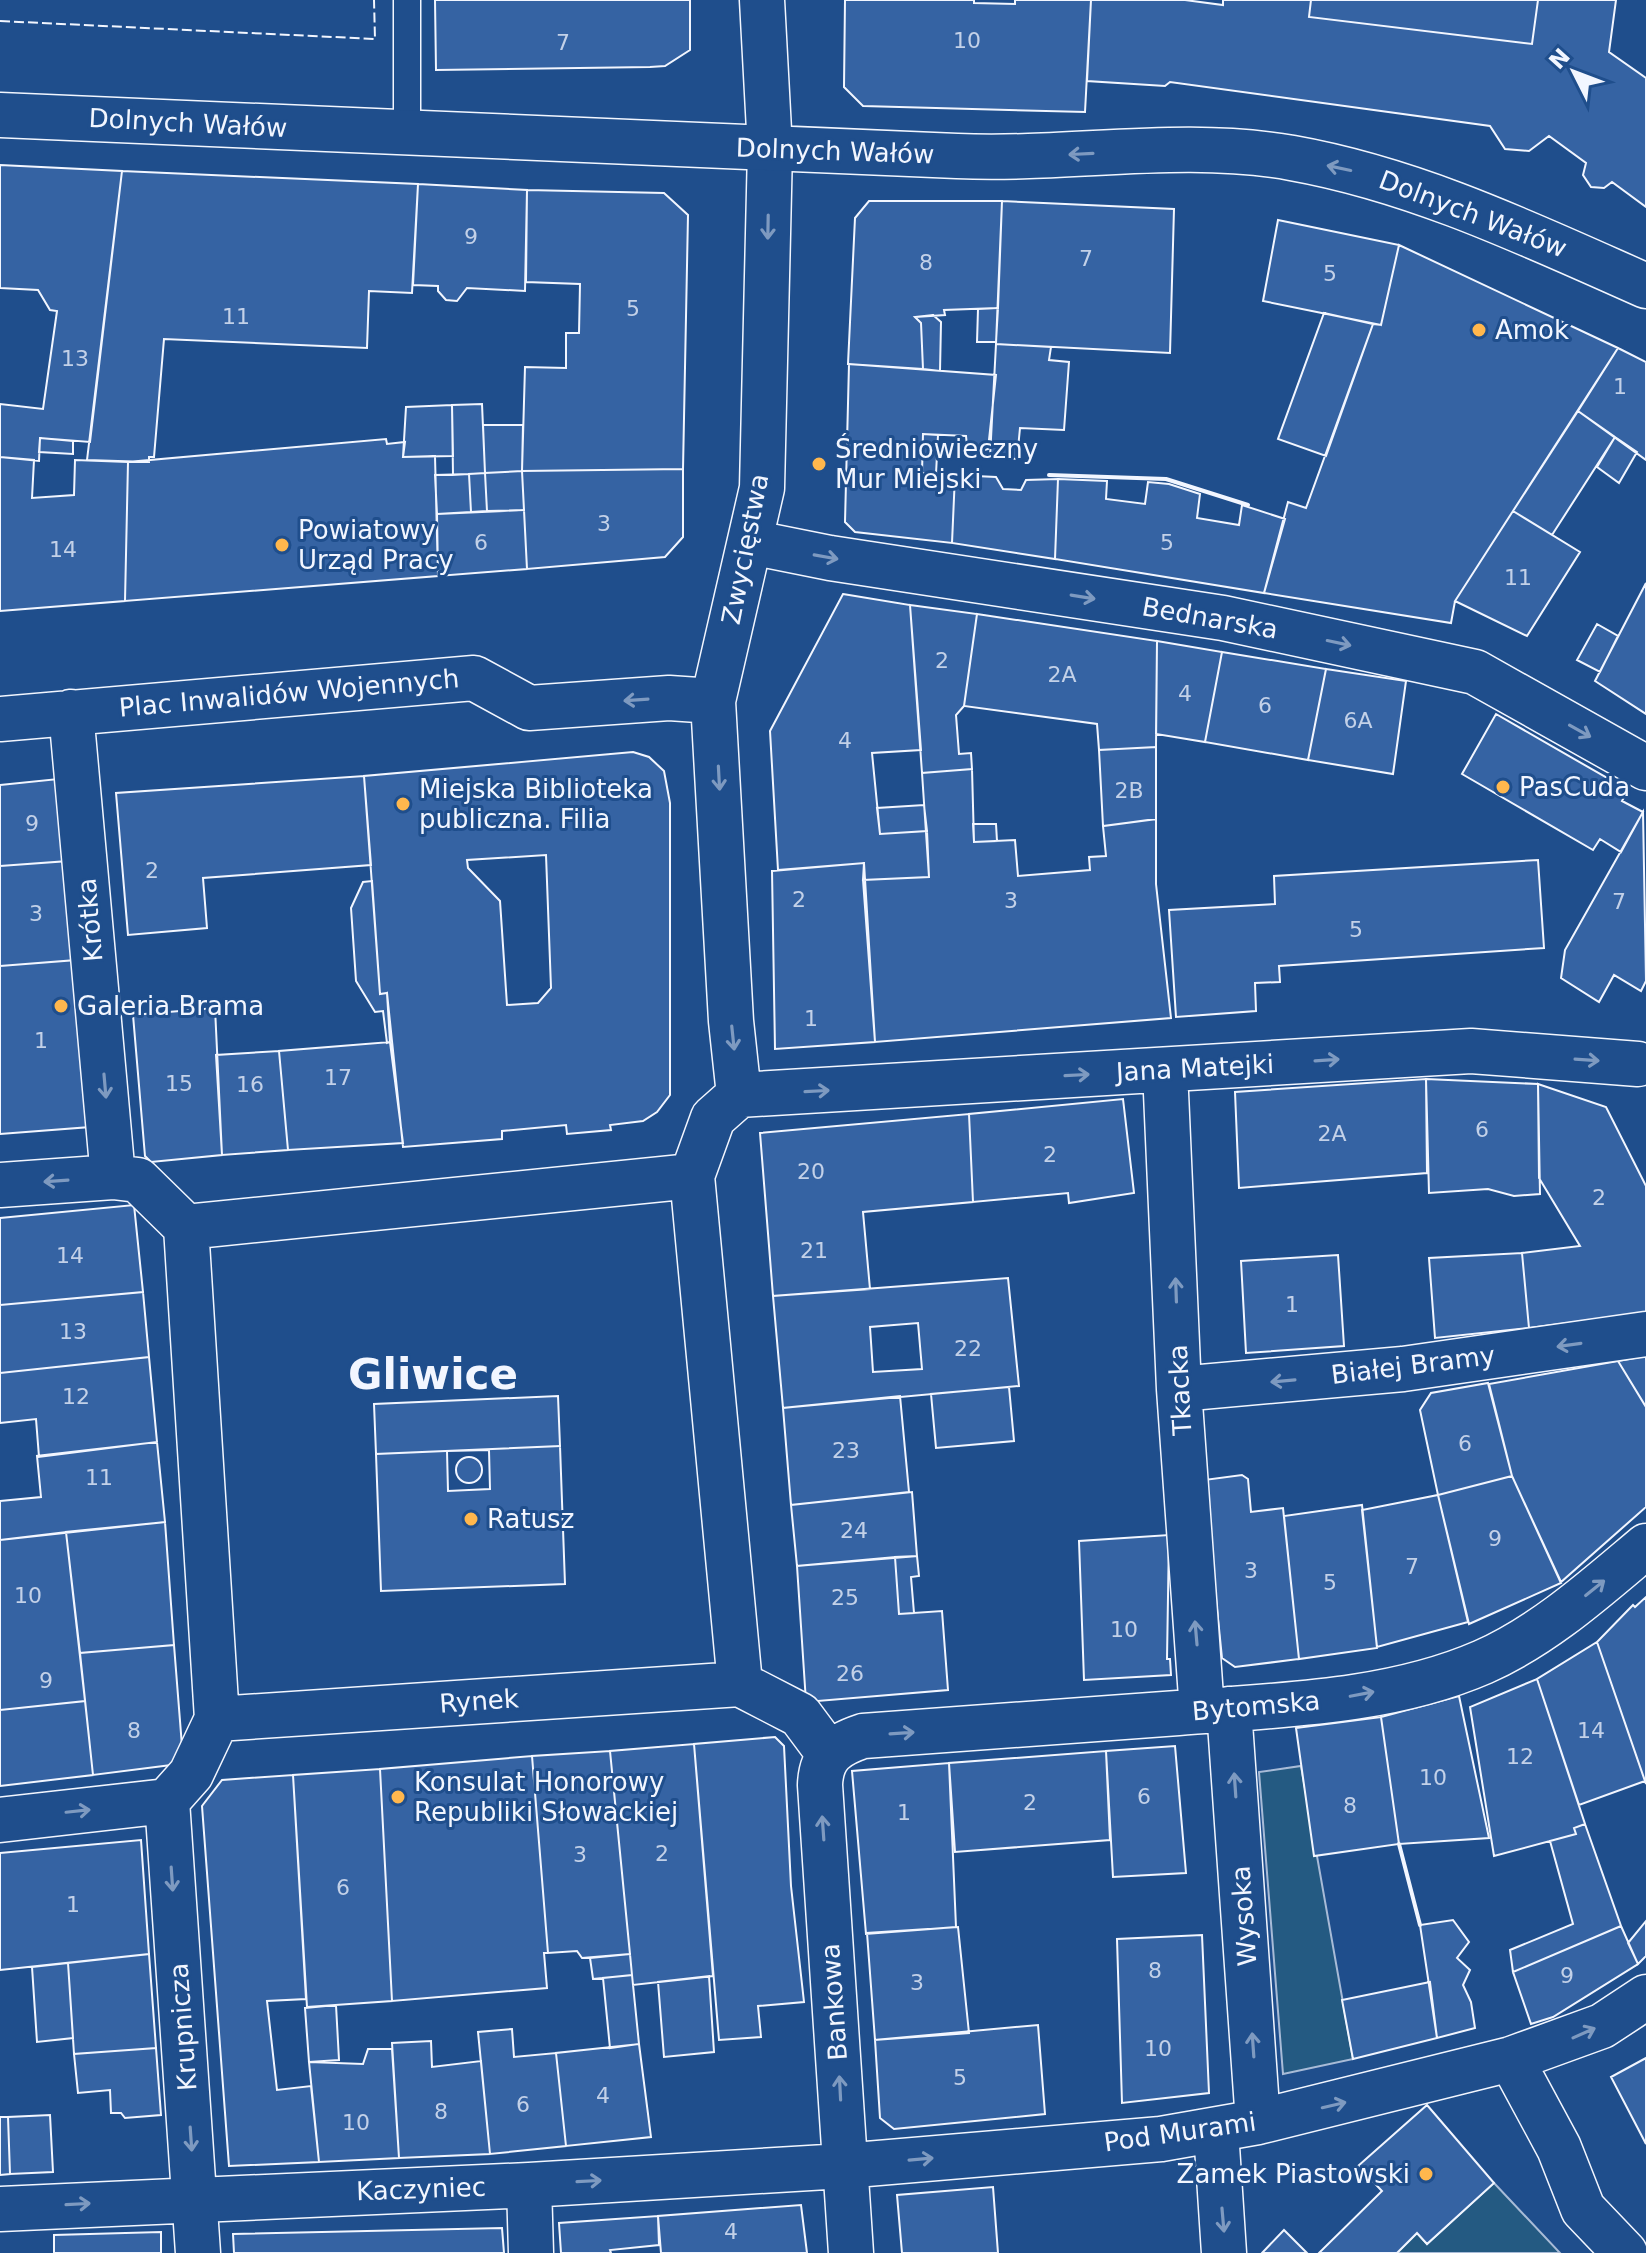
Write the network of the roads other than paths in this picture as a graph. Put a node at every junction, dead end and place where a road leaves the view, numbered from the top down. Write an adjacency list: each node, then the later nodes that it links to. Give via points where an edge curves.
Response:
1 (407, 0): 4 (lane)
2 (762, 0): 5 (street, Zwycięstwa)
3 (0, 115): 4 (street, Dolnych Wałów)
4 (407, 132): 5 (street, Dolnych Wałów)
5 (770, 149): 6 (street, Dolnych Wałów, one-way to 5, via 1486,216 1368,174 1250,151 1006,158); 7 (street, Zwycięstwa, one-way to 7, via 762,488)
6 (1646, 286)
7 (750, 542): 8 (street, Zwycięstwa); 11 (street, Bednarska, one-way to 11, via 1223,618 1475,672)
8 (713, 701): 9 (street, Plac Inwalidów Wojennych, one-way to 9, via 669,698 529,708 474,678); 14 (street, Zwycięstwa, one-way to 14, via 731,1021)
9 (71, 712): 10 (street, Plac Inwalidów Wojennych); 16 (street, Krótka, one-way to 16, via 98,1009)
10 (0, 719)
11 (1646, 768)
12 (1165, 1070): 13 (street, Jana Matejki, one-way to 13, via 1471,1051); 14 (street, Jana Matejki, one-way to 12); 20 (street, Tkacka, one-way to 12)
13 (1643, 1072)
14 (726, 1107): 15 (street)
15 (692, 1176): 18 (street); 22 (street)
16 (125, 1178): 17 (street, one-way to 17); 18 (street)
17 (0, 1185)
18 (186, 1227): 24 (street)
19 (1646, 1334): 20 (street, Białej Bramy, one-way to 20, via 1403,1369)
20 (1179, 1389): 23 (street, Tkacka, one-way to 20)
21 (1646, 1546): 23 (street, Bytomska, one-way to 21, via 1351,1697 1442,1677 1484,1661 1564,1613)
22 (740, 1684): 24 (street, Rynek); 25 (street, via 800,1715)
23 (1216, 1710): 25 (street, Bytomska, one-way to 23, via 863,1736); 30 (street, Wysoka, one-way to 23)
24 (217, 1719): 26 (street)
25 (829, 1754): 32 (street, Bankowa, one-way to 25, via 820,1785 820,1767)
26 (179, 1788): 27 (street, one-way to 26); 34 (street, Krupnicza, one-way to 34)
27 (0, 1820)
28 (1646, 1997): 29 (street, Pod Murami, one-way to 28, via 1602,2026)
29 (1511, 2059): 30 (street, Pod Murami, one-way to 29); 40 (street, via 1559,2148 1583,2209)
30 (1258, 2122): 31 (street, Pod Murami)
31 (1216, 2131): 32 (street, Pod Murami, one-way to 31); 39 (street, one-way to 39)
32 (843, 2166): 33 (street, Kaczyniec, one-way to 32); 38 (street, Bankowa)
33 (529, 2185): 34 (street, Kaczyniec); 37 (street)
34 (196, 2197): 35 (street, Kaczyniec, one-way to 34); 36 (street, Krupnicza)
35 (0, 2209)
36 (198, 2253)
37 (531, 2253)
38 (851, 2253)
39 (1224, 2253)
40 (1625, 2253)

